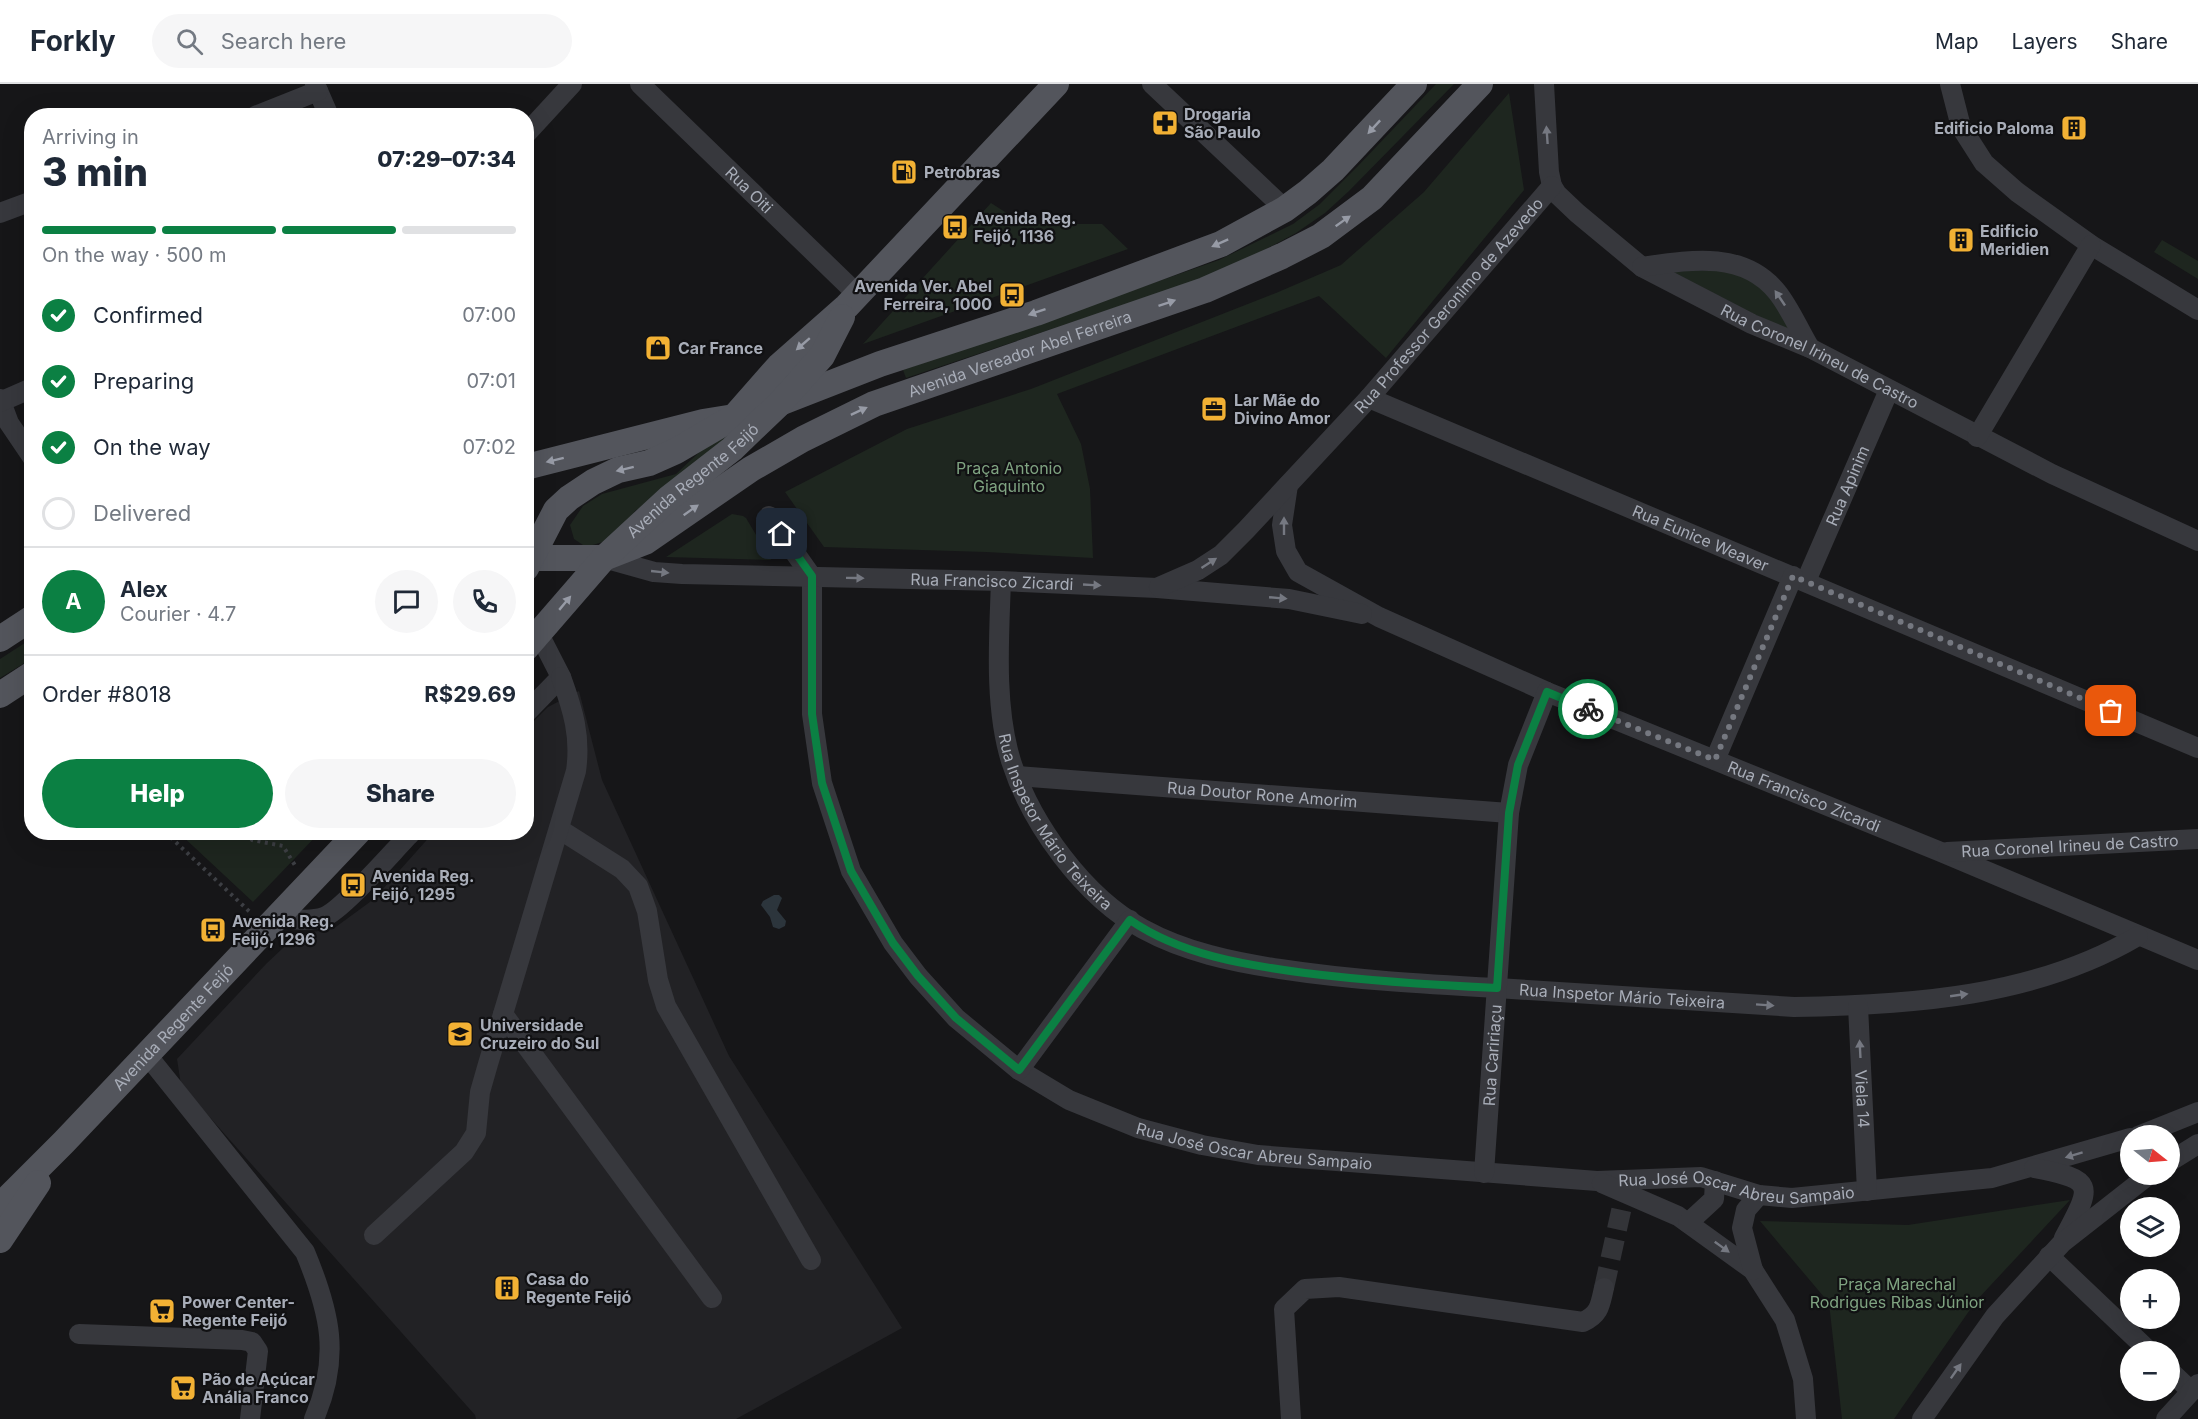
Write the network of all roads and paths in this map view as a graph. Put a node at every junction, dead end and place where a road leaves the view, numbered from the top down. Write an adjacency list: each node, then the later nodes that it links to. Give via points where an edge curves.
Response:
1 (572, 84): 12 (street)
2 (640, 84): 19 (street, Rua Oiti)
3 (1152, 84): 15 (street)
4 (1414, 84): 15 (main road, Avenida Vereador Abel Ferreira, one-way to 15, via 1333,170)
5 (1480, 84): 35 (main road, Avenida Vereador Abel Ferreira, one-way to 5, via 645,542 751,469 863,409 1205,290 1321,236 1372,198)
6 (1544, 84): 13 (street, one-way to 6)
7 (1950, 84): 17 (street, via 1961,127 1984,163 2016,192)
8 (316, 88): 10 (street); 11 (street)
9 (1045, 88): 19 (main road, Avenida Regente Feijó)
10 (272, 108)
11 (325, 108)
12 (534, 125)
13 (1552, 186): 18 (street, Rua Coronel Irineu de Castro, via 1577,213); 24 (street, Rua Professor Geronimo de Azevedo)
14 (24, 204): 16 (street)
15 (1285, 209): 26 (main road, Avenida Vereador Abel Ferreira, one-way to 26, via 1221,244 880,364)
16 (0, 213)
17 (2091, 245): 20 (street); 28 (street)
18 (1642, 267): 21 (street, Rua Coronel Irineu de Castro, via 1752,324); 21 (street, one-way to 18, via 1778,292 1743,267 1722,261)
19 (852, 300): 26 (main road, Avenida Regente Feijó, via 822,356); 27 (main road, Avenida Regente Feijó, one-way to 27, via 778,366)
20 (2198, 310)
21 (1810, 348): 22 (street, Rua Coronel Irineu de Castro)
22 (1889, 390): 28 (street, Rua Coronel Irineu de Castro); 38 (street, Rua Apinim)
23 (24, 391): 25 (street)
24 (1369, 398): 31 (street, Rua Professor Geronimo de Azevedo); 38 (street, Rua Eunice Weaver)
25 (0, 401): 29 (street)
26 (780, 404): 27 (main road, Avenida Vereador Abel Ferreira); 35 (main road, Avenida Regente Feijó)
27 (734, 417): 30 (main road, Avenida Vereador Abel Ferreira, one-way to 30); 34 (main road, Avenida Regente Feijó, one-way to 34, via 676,451 618,470 578,491 556,510)
28 (1977, 437): 33 (street, Rua Coronel Irineu de Castro)
29 (24, 445)
30 (534, 465)
31 (1288, 485): 40 (street, Rua Professor Geronimo de Azevedo, one-way to 31, via 1221,555); 41 (street, Rua Francisco Zicardi, one-way to 31, via 1298,572 1286,551 1282,525)
32 (769, 516): 37 (street)
33 (2198, 541)
34 (534, 550)
35 (604, 558): 36 (main road, Avenida Vereador Abel Ferreira); 37 (street, Rua Francisco Zicardi, one-way to 37, via 654,572); 44 (main road, Avenida Regente Feijó, one-way to 35)
36 (534, 561)
37 (812, 576): 39 (street, Rua Francisco Zicardi, one-way to 39); 71 (street, Rua José Oscar Abreu Sampaio, via 812,714 822,783 851,871 893,943 918,976 956,1018)
38 (1799, 579): 51 (street, Rua Eunice Weaver); 52 (street, Rua Apinim)
39 (1001, 581): 40 (street, Rua Francisco Zicardi, one-way to 40); 53 (street, Rua Inspetor Mário Teixeira, via 1002,717)
40 (1157, 588): 41 (street, Rua Francisco Zicardi, one-way to 41, via 1289,599)
41 (1379, 617): 48 (street, Rua Francisco Zicardi)
42 (24, 623): 43 (main road)
43 (0, 639)
44 (534, 640)
45 (534, 642): 46 (street)
46 (561, 677): 50 (street); 55 (street, via 578,732 579,753)
47 (24, 679): 49 (main road)
48 (1547, 692): 52 (street, Rua Francisco Zicardi); 54 (street, Rua Caririaçu, via 1518,765)
49 (0, 695)
50 (534, 705)
51 (2198, 748)
52 (1715, 760): 61 (street, Rua Francisco Zicardi)
53 (1017, 776): 54 (street, Rua Doutor Rone Amorim); 63 (street, Rua Inspetor Mário Teixeira, via 1026,801 1063,856 1090,887)
54 (1509, 813): 67 (street, Rua Caririaçu)
55 (559, 829): 69 (street); 92 (street, via 622,869 639,886 666,1006)
56 (2198, 839): 61 (street, Rua Coronel Irineu de Castro)
57 (174, 840): 64 (path)
58 (252, 840): 62 (path, via 282,846)
59 (350, 840): 62 (main road, Avenida Regente Feijó)
60 (404, 840): 64 (street, via 325,917)
61 (1941, 852): 65 (street, Rua Francisco Zicardi)
62 (309, 884): 64 (main road, Avenida Regente Feijó)
63 (1130, 920): 67 (street, Rua Inspetor Mário Teixeira, via 1186,947 1241,963 1348,979); 71 (street)
64 (272, 923): 70 (main road, Avenida Regente Feijó)
65 (2138, 936): 66 (street, Rua Francisco Zicardi); 68 (street, Rua Inspetor Mário Teixeira, one-way to 65, via 1963,995 2020,984 2072,968)
66 (2198, 960)
67 (1497, 988): 68 (street, Rua Inspetor Mário Teixeira, one-way to 68, via 1794,1007); 79 (street, Rua Caririaçu)
68 (1857, 1006): 84 (street, Viela 14, one-way to 68)
69 (503, 1014): 89 (street, via 480,1092 476,1132 464,1152); 95 (street)
70 (147, 1054): 75 (main road, Avenida Regente Feijó); 102 (street, via 305,1252 321,1289 330,1328 329,1370)
71 (1019, 1070): 79 (street, Rua José Oscar Abreu Sampaio, via 1069,1100 1138,1128 1202,1145 1258,1155)
72 (2198, 1112): 73 (street)
73 (2166, 1125)
74 (2120, 1141): 78 (street, Rua José Oscar Abreu Sampaio, one-way to 78)
75 (63, 1142): 86 (main road, Avenida Regente Feijó); 90 (main road, Avenida Regente Feijó)
76 (2198, 1144): 77 (street)
77 (2180, 1155)
78 (2031, 1167): 84 (street, Rua José Oscar Abreu Sampaio, via 1992,1178); 91 (street, via 2063,1174 2082,1185 2082,1207)
79 (1484, 1173): 81 (street, Rua José Oscar Abreu Sampaio)
80 (1672, 1176): 81 (street, Rua José Oscar Abreu Sampaio); 82 (street, Rua José Oscar Abreu Sampaio); 87 (street, via 1662,1187)
81 (1597, 1181): 87 (street)
82 (1715, 1181): 85 (street, Rua José Oscar Abreu Sampaio); 88 (street, via 1714,1199)
83 (2136, 1185): 91 (street)
84 (1867, 1191): 85 (street, Rua José Oscar Abreu Sampaio, via 1792,1198)
85 (1759, 1195): 93 (street, via 1746,1210 1742,1228)
86 (0, 1206)
87 (1663, 1210): 88 (street)
88 (1688, 1223): 93 (street, one-way to 93)
89 (374, 1235)
90 (0, 1240)
91 (2056, 1249): 97 (street); 104 (street, one-way to 91, via 1995,1316)
92 (811, 1260)
93 (1753, 1270): 100 (street, via 1785,1320 1803,1379)
94 (1604, 1288): 103 (street, via 1599,1309 1583,1322 1339,1287 1305,1289 1284,1309)
95 (712, 1298)
96 (79, 1334): 101 (street, via 252,1342 258,1351)
97 (2140, 1341)
98 (2180, 1377): 99 (street)
99 (2194, 1387): 105 (street)
100 (1807, 1416)
101 (250, 1419)
102 (314, 1419)
103 (1291, 1419)
104 (1922, 1419)
105 (2166, 1419)

